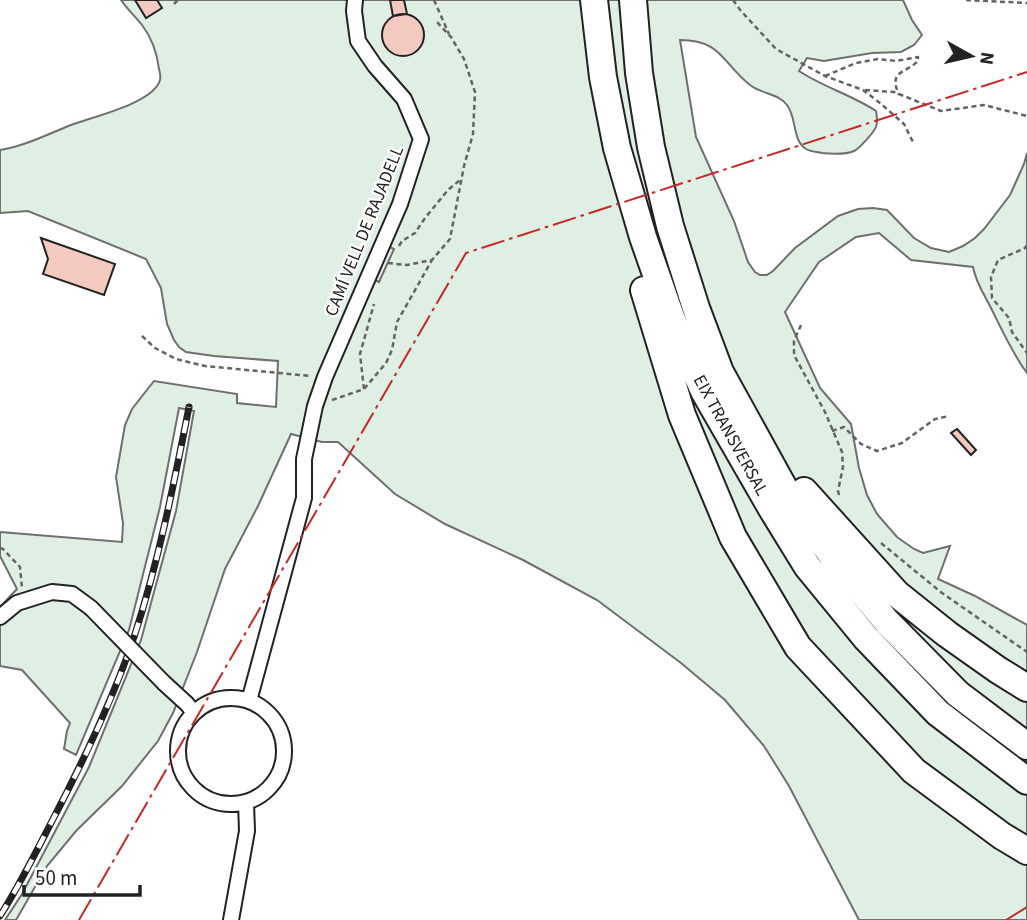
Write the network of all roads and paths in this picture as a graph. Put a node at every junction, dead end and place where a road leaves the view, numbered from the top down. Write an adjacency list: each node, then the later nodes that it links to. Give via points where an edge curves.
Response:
1 (178, 0): 9 (path)
2 (355, 0): 22 (street, CAMÍ VELL DE RAJADELL, via 358,41 404,99 421,139)
3 (434, 0): 11 (path)
4 (594, 0): 17 (highway, EIX TRANSVERSAL)
5 (633, 0): 27 (highway, EIX TRANSVERSAL, via 651,147 670,226)
6 (733, 0): 12 (path, via 776,49)
7 (968, 0): 8 (path)
8 (1027, 2)
9 (174, 4)
10 (435, 20): 11 (path)
11 (451, 37): 18 (path, via 475,92 473,134)
12 (825, 76): 13 (path); 14 (path, via 856,62 918,57 914,66 897,76)
13 (863, 90): 14 (path); 16 (path, via 904,124)
14 (899, 94): 15 (path, via 942,111 984,105)
15 (1027, 116)
16 (913, 142)
17 (617, 148): 43 (highway, EIX TRANSVERSAL, via 671,317 704,391 807,566 866,638 938,712); 45 (highway, via 624,220 678,402 733,537 798,647 914,771)
18 (462, 178): 20 (path); 21 (path, via 450,239)
19 (1027, 245): 26 (path, via 998,260 991,277 992,298 1009,317 1012,332)
20 (396, 252)
21 (432, 260): 22 (path); 29 (path, via 397,322 386,363)
22 (375, 262): 28 (street, CAMÍ VELL DE RAJADELL)
23 (377, 296): 29 (path, via 360,354)
24 (801, 325): 32 (path, via 793,341 794,355)
25 (142, 337): 28 (path, via 176,359 205,366)
26 (1027, 353)
27 (719, 372): 39 (highway, via 779,462 897,594); 42 (highway, EIX TRANSVERSAL, via 784,488 836,561 887,622 958,694)
28 (325, 377): 30 (street, CAMÍ VELL DE RAJADELL)
29 (364, 389): 30 (path)
30 (315, 406): 40 (street, CAMÍ VELL DE RAJADELL, via 304,459 304,498)
31 (949, 416): 32 (path, via 935,419 902,443 877,451 844,427)
32 (832, 431): 33 (path, via 842,452 838,491)
33 (842, 507)
34 (876, 538): 38 (path, via 942,593)
35 (0, 548): 36 (path, via 20,567)
36 (24, 601): 37 (street); 41 (street, bridge, via 52,592 72,594)
37 (0, 617)
38 (1027, 652)
39 (1027, 688)
40 (249, 701): 41 (street, via 220,699); 44 (street, via 275,720 285,750 274,783)
41 (194, 713): 44 (street, via 179,739 181,769 188,783 209,800)
42 (1027, 746)
43 (1027, 781)
44 (246, 803): 46 (street, via 247,831)
45 (1027, 851)
46 (231, 920)

